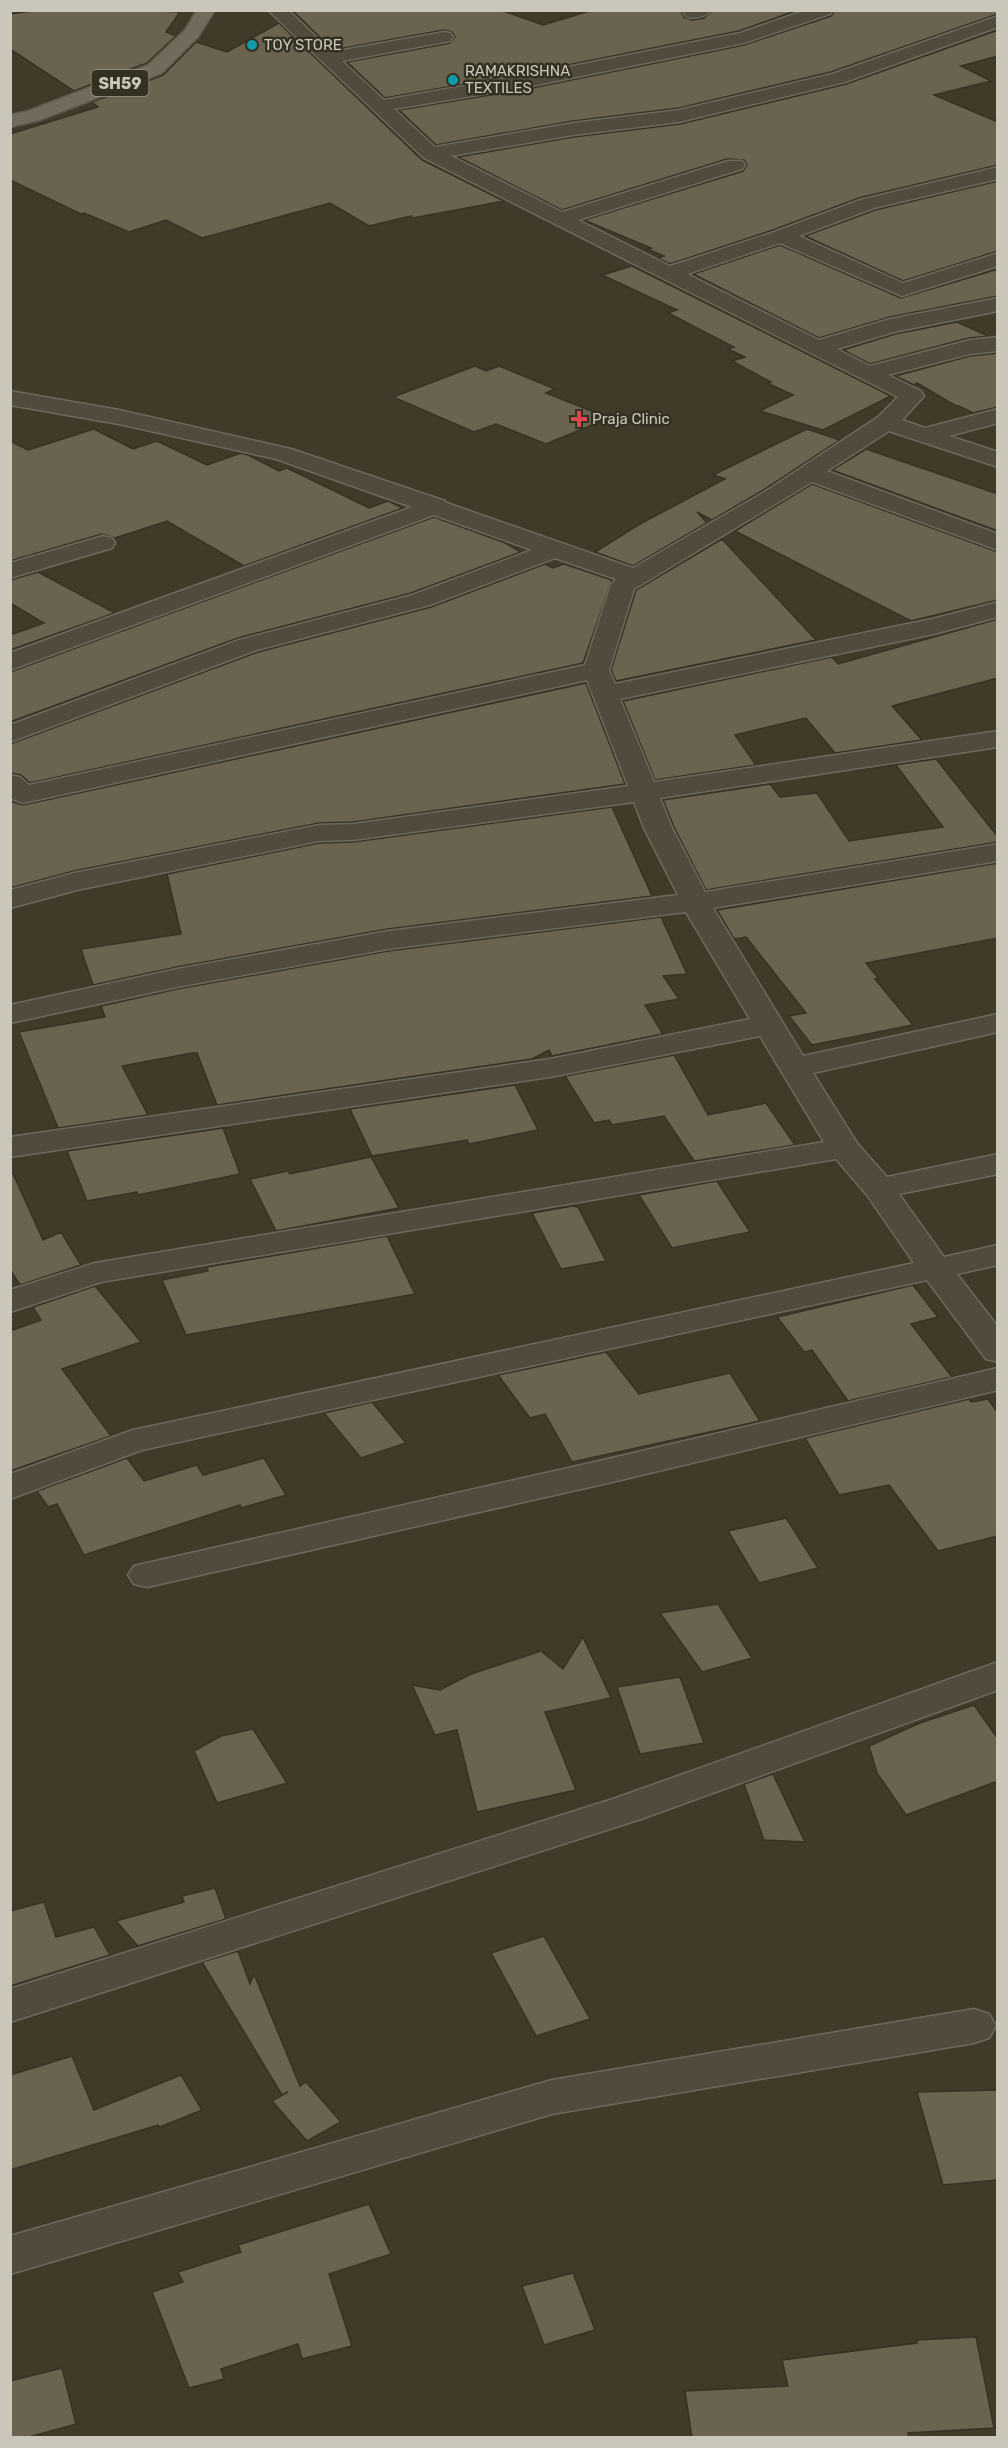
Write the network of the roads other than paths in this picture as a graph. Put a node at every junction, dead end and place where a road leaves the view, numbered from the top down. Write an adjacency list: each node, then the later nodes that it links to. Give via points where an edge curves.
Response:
1 (206, 10): 8 (main road, SH59, via 192,33 155,69 33,116)
2 (277, 10): 6 (street)
3 (824, 10): 7 (street, via 744,38)
4 (998, 21): 9 (street, via 838,78 679,116 573,129)
5 (444, 37): 6 (street)
6 (328, 58): 7 (street)
7 (380, 106): 9 (street)
8 (10, 121)
9 (431, 154): 12 (street)
10 (735, 165): 12 (street)
11 (998, 173): 13 (street, via 867,204)
12 (560, 219): 15 (street)
13 (781, 236): 14 (street, via 902,290); 15 (street)
14 (998, 259)
15 (669, 273): 18 (street)
16 (998, 304): 18 (street, via 890,326)
17 (998, 344): 19 (street, via 970,347)
18 (817, 348): 19 (street)
19 (867, 373): 22 (street, via 913,396)
20 (10, 398): 26 (street, via 118,417 283,454)
21 (998, 416): 23 (street)
22 (886, 422): 23 (street); 25 (street)
23 (924, 435): 24 (street)
24 (998, 460)
25 (810, 472): 28 (street); 31 (street)
26 (437, 506): 29 (street); 33 (street)
27 (103, 543): 30 (street)
28 (998, 543)
29 (556, 549): 31 (street); 35 (street, via 421,600 248,645)
30 (10, 571)
31 (634, 577): 34 (street, via 622,585)
32 (998, 609): 34 (street, via 934,626)
33 (10, 662)
34 (600, 682): 37 (street); 38 (street)
35 (10, 735)
36 (998, 739): 37 (street)
37 (644, 792): 40 (street, via 353,832 319,833 74,882); 41 (street)
38 (15, 793)
39 (998, 852): 41 (street)
40 (10, 899)
41 (695, 902): 42 (street, via 388,940 177,978); 44 (street)
42 (10, 1014)
43 (998, 1023): 45 (street)
44 (767, 1025): 45 (street); 46 (street, via 550,1068)
45 (796, 1067): 47 (street)
46 (10, 1147)
47 (844, 1148): 49 (street); 52 (street, via 95,1273)
48 (998, 1164): 49 (street)
49 (879, 1188): 51 (street)
50 (998, 1255): 51 (street)
51 (934, 1268): 53 (street); 55 (street, via 134,1441)
52 (10, 1302)
53 (998, 1350)
54 (998, 1379): 56 (street)
55 (10, 1486)
56 (147, 1575)
57 (998, 1675): 58 (street, via 627,1809)
58 (10, 2007)
59 (974, 2026): 60 (street, via 552,2097)
60 (10, 2255)

